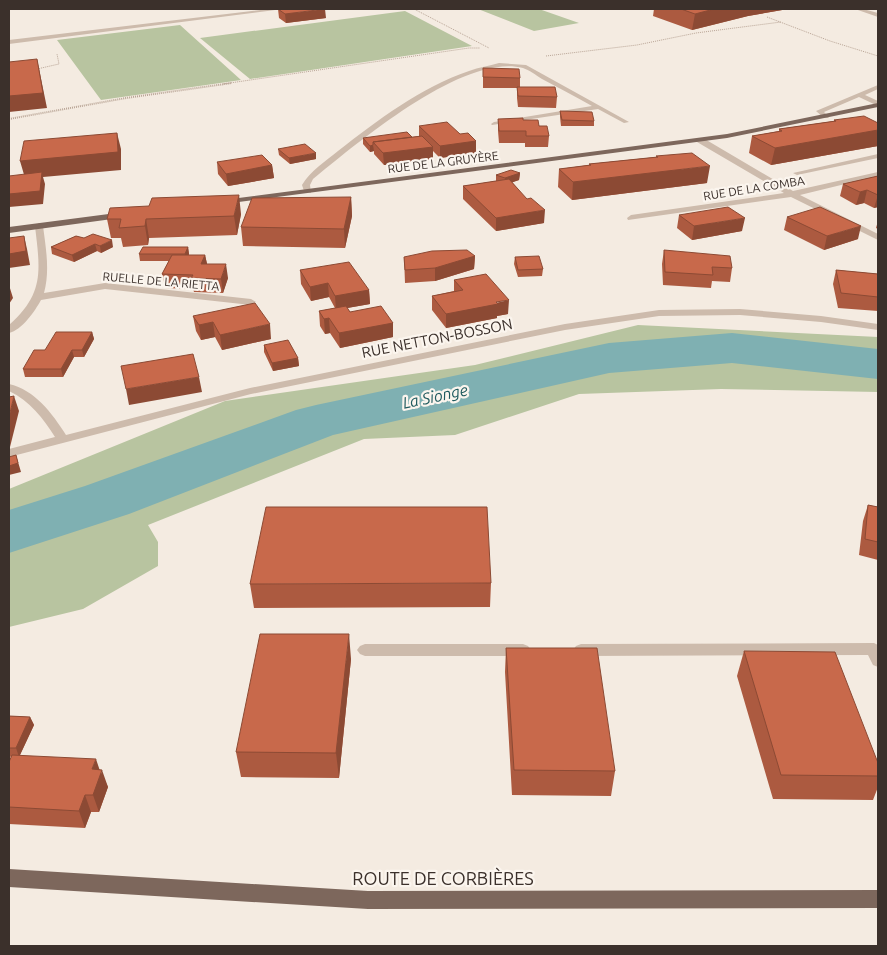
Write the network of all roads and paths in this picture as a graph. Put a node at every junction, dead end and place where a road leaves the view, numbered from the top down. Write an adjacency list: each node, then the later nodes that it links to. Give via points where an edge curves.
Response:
1 (280, 9): 7 (street)
2 (414, 9): 17 (path, via 490,48 468,48 272,76)
3 (858, 9): 4 (street)
4 (878, 15)
5 (767, 17): 6 (path)
6 (780, 22): 9 (path); 10 (path, via 637,45 521,58)
7 (52, 36): 8 (street); 11 (path, via 59,64)
8 (9, 42)
9 (878, 56)
10 (512, 64): 15 (street, via 528,68); 24 (street, via 493,66 463,76 400,109 372,127 310,178 306,185)
11 (31, 70)
12 (878, 87): 13 (street)
13 (860, 94): 14 (street); 16 (street, via 819,111)
14 (878, 104): 16 (main road, RUE DE LA GRUYÈRE)
15 (600, 108): 18 (street); 19 (street)
16 (826, 116): 20 (main road, RUE DE LA GRUYÈRE)
17 (9, 119)
18 (626, 122)
19 (494, 124)
20 (700, 140): 24 (main road, RUE DE LA GRUYÈRE); 25 (street)
21 (878, 156): 22 (street)
22 (797, 173)
23 (878, 174): 25 (street, RUE DE LA COMBA)
24 (308, 191): 26 (main road, RUE DE LA GRUYÈRE)
25 (792, 194): 28 (street, RUE DE LA COMBA); 31 (street)
26 (210, 204)
27 (132, 214): 29 (main road)
28 (631, 218)
29 (39, 226): 30 (main road); 32 (street, via 45,270)
30 (9, 230)
31 (878, 237)
32 (39, 297): 33 (street, RUELLE DE LA RIETTA, via 105,286); 35 (street, via 24,318)
33 (251, 302)
34 (878, 327): 37 (street, RUE NETTON-BOSSON, via 740,312 659,313 565,327 250,391)
35 (9, 330)
36 (9, 387): 37 (street, via 23,393 47,414)
37 (63, 440): 38 (street, RUE NETTON-BOSSON)
38 (9, 453)
39 (365, 650): 40 (street)
40 (534, 650)
41 (564, 650): 42 (street)
42 (877, 653)
43 (9, 878): 44 (main road, ROUTE DE CORBIÈRES, via 368,900)
44 (878, 899)

